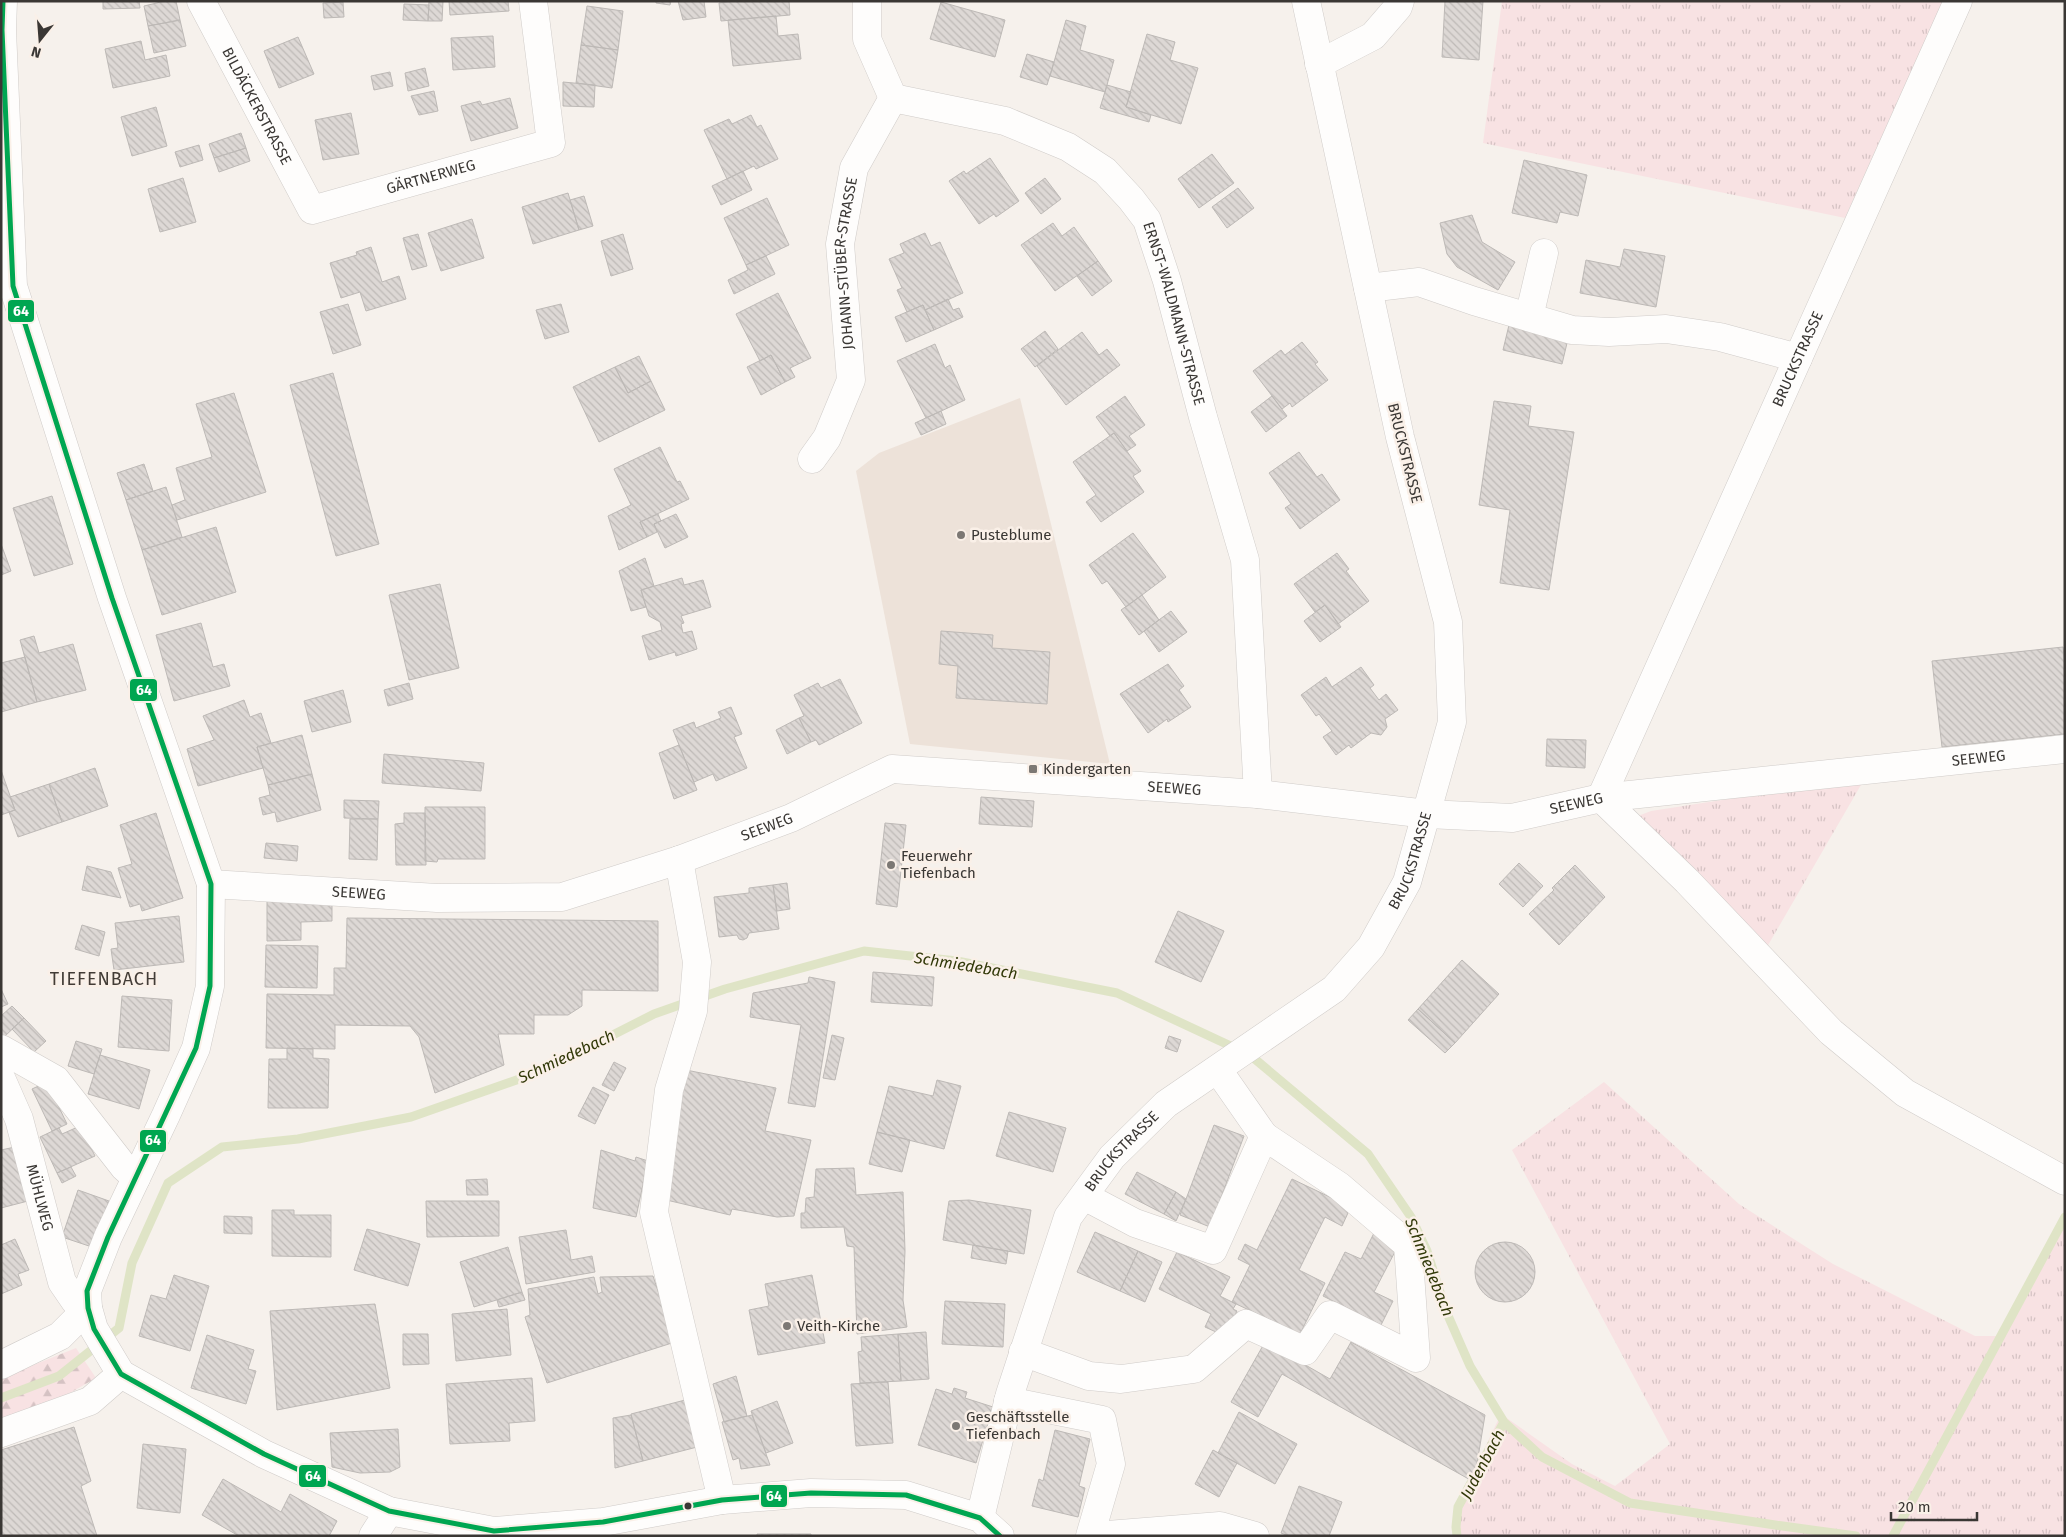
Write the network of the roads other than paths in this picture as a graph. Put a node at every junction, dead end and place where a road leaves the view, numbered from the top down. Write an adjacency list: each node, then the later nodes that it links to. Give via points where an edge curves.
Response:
1 (3, 1): 21 (street, via 12,286 112,598)
2 (201, 1): 10 (street, BILDÄCKERSTRASSE)
3 (533, 1): 10 (street, GÄRTNERWEG, via 550,143)
4 (867, 1): 9 (street, via 867,39)
5 (1306, 1): 8 (street, BRUCKSTRASSE)
6 (1400, 1): 8 (street, via 1373,36)
7 (1958, 1): 14 (street, BRUCKSTRASSE)
8 (1319, 64): 12 (street, BRUCKSTRASSE)
9 (893, 98): 15 (street, JOHANN-STÜBER-STRASSE, via 854,168 840,244 851,380 827,438); 17 (street, ERNST-WALDMANN-STRASSE, via 1005,121 1068,147 1105,171 1147,220 1245,560)
10 (312, 210)
11 (1544, 253): 13 (street)
12 (1368, 288): 13 (street, via 1419,282); 19 (street, BRUCKSTRASSE, via 1400,437 1448,622 1452,722)
13 (1529, 317): 14 (street, via 1572,330 1666,329 1720,337)
14 (1798, 358): 18 (street, BRUCKSTRASSE)
15 (812, 459)
16 (2065, 749): 18 (street, SEEWEG)
17 (1258, 794): 19 (street, SEEWEG); 20 (street, SEEWEG, via 892,769 791,818)
18 (1601, 798): 19 (street, SEEWEG, via 1512,818); 27 (street, via 1687,881 1831,1032 1905,1093)
19 (1427, 814): 23 (street, BRUCKSTRASSE, via 1407,882 1370,947 1334,989)
20 (679, 860): 21 (street, SEEWEG, via 562,896 437,898); 35 (street, via 697,962 694,1011 670,1090 654,1212)
21 (211, 884): 26 (street, via 210,986 196,1048)
22 (1, 1049): 26 (street, via 56,1080)
23 (1221, 1068): 25 (street); 28 (street, BRUCKSTRASSE, via 1166,1104 1112,1157)
24 (1, 1078): 29 (street, MÜHLWEG, via 19,1119 62,1282)
25 (1264, 1136): 28 (street, via 1213,1250 1135,1223); 30 (street, via 1339,1186 1408,1245 1416,1358 1330,1315 1305,1351 1246,1324 1194,1370 1121,1379 1089,1376)
26 (136, 1178): 29 (street, via 87,1291)
27 (2065, 1181)
28 (1084, 1196): 30 (street, BRUCKSTRASSE, via 1068,1217)
29 (91, 1319): 31 (street); 32 (street, MÜHLWEG)
30 (1023, 1352): 33 (street, BRUCKSTRASSE)
31 (1, 1365)
32 (117, 1368): 34 (street, via 90,1401); 36 (street, via 264,1454)
33 (1008, 1401): 37 (street, BRUCKSTRASSE); 39 (street, via 1102,1420 1111,1464)
34 (1, 1433)
35 (722, 1500): 36 (street, via 603,1522 494,1531); 37 (street, via 811,1493 906,1495)
36 (388, 1511): 38 (street)
37 (990, 1527)
38 (373, 1536)
39 (1090, 1536)
40 (1095, 1536): 41 (street, via 1220,1526)
41 (1255, 1536)

